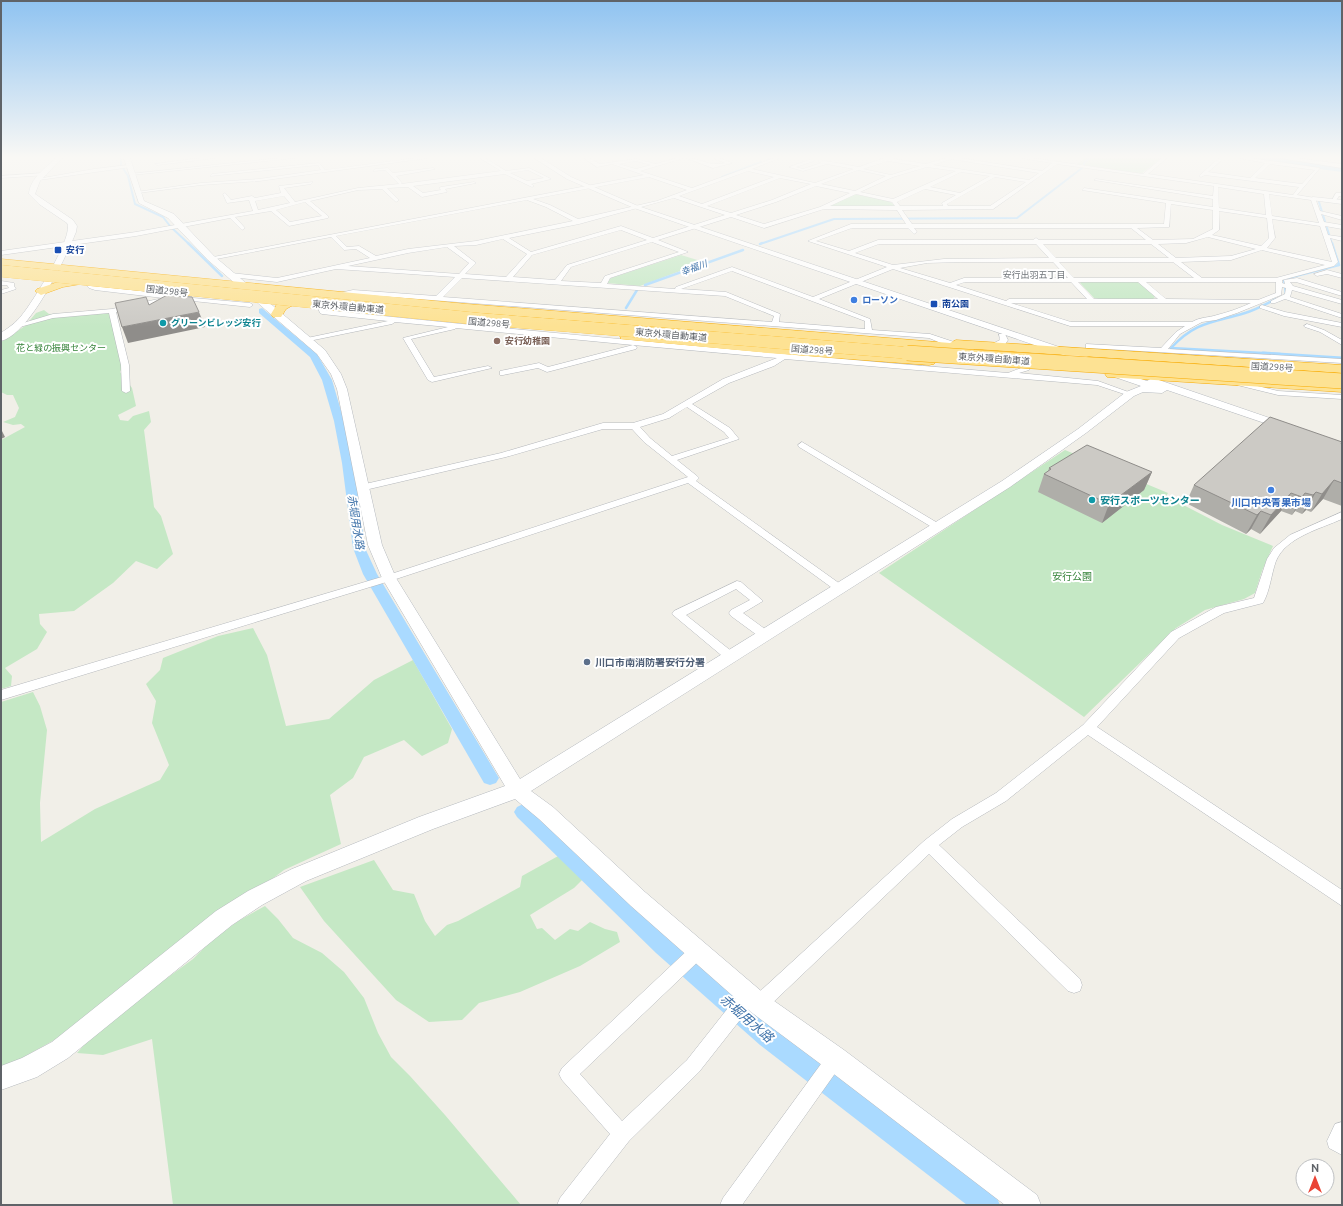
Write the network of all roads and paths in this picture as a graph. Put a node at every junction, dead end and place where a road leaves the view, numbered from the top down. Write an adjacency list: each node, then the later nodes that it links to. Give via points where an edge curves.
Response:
1 (58, 214): 47 (street, via 73,225)
2 (167, 214): 27 (street)
3 (237, 214): 19 (street)
4 (278, 214): 5 (street, via 289,224 326,217)
5 (323, 214)
6 (444, 214): 36 (street)
7 (565, 214): 24 (street)
8 (609, 214): 20 (street)
9 (657, 214): 30 (street)
10 (802, 214): 18 (street, via 764,226)
11 (903, 214): 28 (street)
12 (1167, 214): 31 (street, via 1166,226)
13 (1216, 214): 37 (street, via 1216,230)
14 (1247, 214): 21 (street)
15 (1269, 214): 21 (street)
16 (1319, 214): 26 (street)
17 (1327, 214): 22 (street)
18 (731, 215): 30 (street)
19 (231, 216): 27 (street); 33 (street)
20 (595, 218): 23 (street); 24 (street)
21 (1269, 218): 26 (street); 52 (street, via 1272,238)
22 (1342, 218)
23 (601, 221)
24 (580, 222): 39 (street)
25 (608, 223): 34 (street)
26 (1323, 224): 32 (street); 38 (street)
27 (179, 226): 47 (street); 56 (street)
28 (911, 226): 29 (street); 43 (street); 53 (street, via 851,226 812,240)
29 (1023, 226): 31 (street); 35 (street)
30 (694, 227): 42 (street); 81 (street)
31 (1134, 227): 46 (street)
32 (1342, 227)
33 (242, 228)
34 (621, 228): 42 (street); 54 (street)
35 (1028, 232)
36 (332, 235): 56 (street); 57 (street, via 346,249 357,247)
37 (1209, 236): 46 (street, via 1178,242); 52 (street)
38 (1327, 236): 41 (street); 49 (street)
39 (504, 237): 48 (street); 54 (street)
40 (1033, 237): 45 (street)
41 (1342, 239)
42 (651, 240): 80 (street, via 569,266); 84 (street, via 685,252 607,277)
43 (921, 242): 44 (street); 53 (street, via 878,242)
44 (948, 242): 45 (street); 51 (street)
45 (1038, 242): 46 (street); 59 (street)
46 (1152, 242): 60 (street)
47 (68, 244): 62 (street); 65 (street)
48 (448, 245): 57 (street); 71 (street, via 473,263)
49 (1330, 245): 50 (street); 61 (street)
50 (1337, 246)
51 (952, 248)
52 (1263, 249): 60 (street, via 1231,258); 61 (street)
53 (850, 253): 64 (street)
54 (530, 254): 73 (street)
55 (956, 254): 58 (street)
56 (211, 258): 70 (street)
57 (374, 258): 63 (street)
58 (960, 260): 59 (street); 64 (street)
59 (1055, 260): 60 (street); 75 (street)
60 (1174, 260): 74 (street)
61 (1336, 262): 82 (street)
62 (58, 263): 65 (highway, 国道298号); 68 (highway, 国道298号); 72 (street)
63 (336, 267): 70 (street, via 277,280); 71 (street)
64 (894, 267): 81 (street); 85 (street)
65 (2, 268): 72 (highway, 国道298号); 90 (street, via 13,289); 144 (highway, 東京外環自動車道, via 604,323 963,351); 148 (highway, 東京外環自動車道, bridge, via 307,303 603,330)
66 (90, 268): 67 (street)
67 (126, 272): 68 (street); 79 (street, via 188,277)
68 (114, 274): 79 (highway, 国道298号)
69 (1341, 275): 77 (street, via 1327,272)
70 (232, 276): 83 (highway, via 226,282); 87 (street)
71 (460, 276): 73 (street); 97 (street)
72 (49, 279): 78 (highway, 国道298号); 89 (street)
73 (508, 279): 80 (street)
74 (1199, 279): 76 (street); 82 (street)
75 (1074, 280): 76 (street); 85 (street, via 964,280); 100 (street)
76 (1140, 280): 101 (street)
77 (1298, 280): 86 (street, via 1286,281); 91 (street)
78 (82, 282): 89 (highway, via 61,284); 92 (highway, 国道298号); 95 (street, via 95,288)
79 (192, 282): 83 (highway, 国道298号)
80 (557, 282): 84 (street)
81 (853, 282): 94 (street); 98 (street)
82 (1279, 282): 86 (street); 102 (street, via 1279,294)
83 (215, 284): 87 (highway, 国道298号)
84 (603, 285): 88 (street)
85 (951, 285): 99 (street)
86 (1290, 286): 96 (street); 103 (street)
87 (245, 288): 93 (highway, 国道298号); 104 (street)
88 (674, 290): 98 (street, via 732,269); 113 (street, via 726,294 778,315)
89 (41, 291): 115 (street, via 28,313)
90 (1, 292)
91 (1342, 294)
92 (198, 295): 95 (street); 104 (highway, 国道298号)
93 (328, 295): 97 (street, via 353,292); 110 (highway, 国道298号)
94 (896, 296): 120 (street); 131 (street)
95 (174, 297): 104 (street); 107 (street)
96 (1285, 297): 109 (street); 114 (street, via 1262,307)
97 (438, 298): 113 (street)
98 (814, 299): 118 (street, via 868,320)
99 (998, 301): 100 (street); 112 (street, via 1070,324)
100 (1092, 301): 101 (street)
101 (1164, 301): 102 (street)
102 (1261, 301): 112 (street)
103 (1342, 302)
104 (256, 303): 105 (highway, 国道298号); 108 (street)
105 (289, 304): 106 (highway, 国道298号); 108 (highway, via 281,307)
106 (321, 308): 111 (street, via 322,312); 119 (highway, 国道298号)
107 (112, 311): 115 (street, via 63,314); 152 (street, via 125,365)
108 (277, 314): 122 (street)
109 (1342, 316)
110 (599, 319): 124 (highway); 128 (highway, 国道298号)
111 (399, 320): 116 (street); 122 (street)
112 (1194, 324): 130 (street, via 1178,333)
113 (775, 325): 118 (street)
114 (1342, 325)
115 (16, 326): 121 (street)
116 (457, 326): 125 (street); 137 (street, via 450,330 407,338 432,380)
117 (1307, 326): 123 (street, via 1322,331)
118 (869, 331): 124 (street, via 930,336)
119 (586, 332): 135 (highway, 国道298号); 138 (highway, via 761,349)
120 (1002, 336): 127 (street, via 1004,340 1001,344); 129 (street)
121 (1, 338)
122 (307, 340): 161 (street, via 329,362 342,389)
123 (1342, 343)
124 (951, 344): 127 (highway)
125 (637, 345): 132 (street); 140 (street, via 547,370 540,365)
126 (1089, 346): 130 (street)
127 (993, 347): 129 (highway)
128 (969, 348)
129 (1046, 351): 131 (highway); 141 (street)
130 (1162, 351): 133 (street); 134 (street)
131 (1065, 352): 133 (highway); 143 (street)
132 (782, 358): 142 (street); 156 (street, via 726,381)
133 (1172, 359): 139 (highway)
134 (1342, 361)
135 (978, 362)
136 (1202, 363): 139 (highway, 国道298号)
137 (488, 368)
138 (1026, 368): 141 (highway); 142 (street)
139 (1342, 370)
140 (503, 373)
141 (1117, 374): 143 (highway); 151 (street)
142 (1009, 375): 154 (street, via 1094,382)
143 (1137, 375): 146 (highway); 153 (street)
144 (1342, 375)
145 (1215, 378): 149 (highway, 国道298号)
146 (1191, 379): 147 (highway); 153 (street, via 1179,384)
147 (1236, 382): 150 (highway); 155 (street, via 1278,393)
148 (1342, 382)
149 (1342, 385)
150 (1342, 388)
151 (1162, 390): 153 (street, via 1293,432); 154 (street, via 1142,389)
152 (126, 391)
153 (1186, 392)
154 (1130, 394): 163 (street, via 1006,484)
155 (1342, 397)
156 (687, 404): 157 (street, via 666,416); 159 (street, via 727,430 736,439)
157 (634, 426): 159 (street); 161 (street, via 603,426 503,455)
158 (802, 445): 163 (street)
159 (672, 460): 160 (street, via 694,478)
160 (690, 480): 164 (street); 165 (street)
161 (364, 487): 164 (street, via 375,545)
162 (1342, 515): 169 (street, via 1284,544 1273,558 1259,600 1220,610 1175,635)
163 (938, 527): 165 (street)
164 (389, 578): 168 (street); 170 (street)
165 (839, 588): 166 (street)
166 (765, 635): 167 (street); 167 (street, via 735,613 758,601 737,584 678,614)
167 (731, 657): 170 (street)
168 (1, 695)
169 (1088, 728): 171 (street, via 1001,797 958,823); 172 (street)
170 (517, 790): 173 (street, via 546,813); 177 (street, via 426,823 299,875 256,898 224,918 60,1050 28,1068)
171 (929, 845): 174 (street); 175 (street)
172 (1342, 899)
173 (698, 951): 175 (street); 179 (street, via 568,1074)
174 (1074, 985)
175 (754, 999): 176 (street); 179 (street, via 693,1066)
176 (835, 1059): 182 (street); 183 (street)
177 (1, 1078)
178 (1342, 1131): 180 (street, via 1336,1141)
179 (622, 1134): 181 (street)
180 (1342, 1146)
181 (567, 1205)
182 (730, 1205)
183 (1027, 1205)

